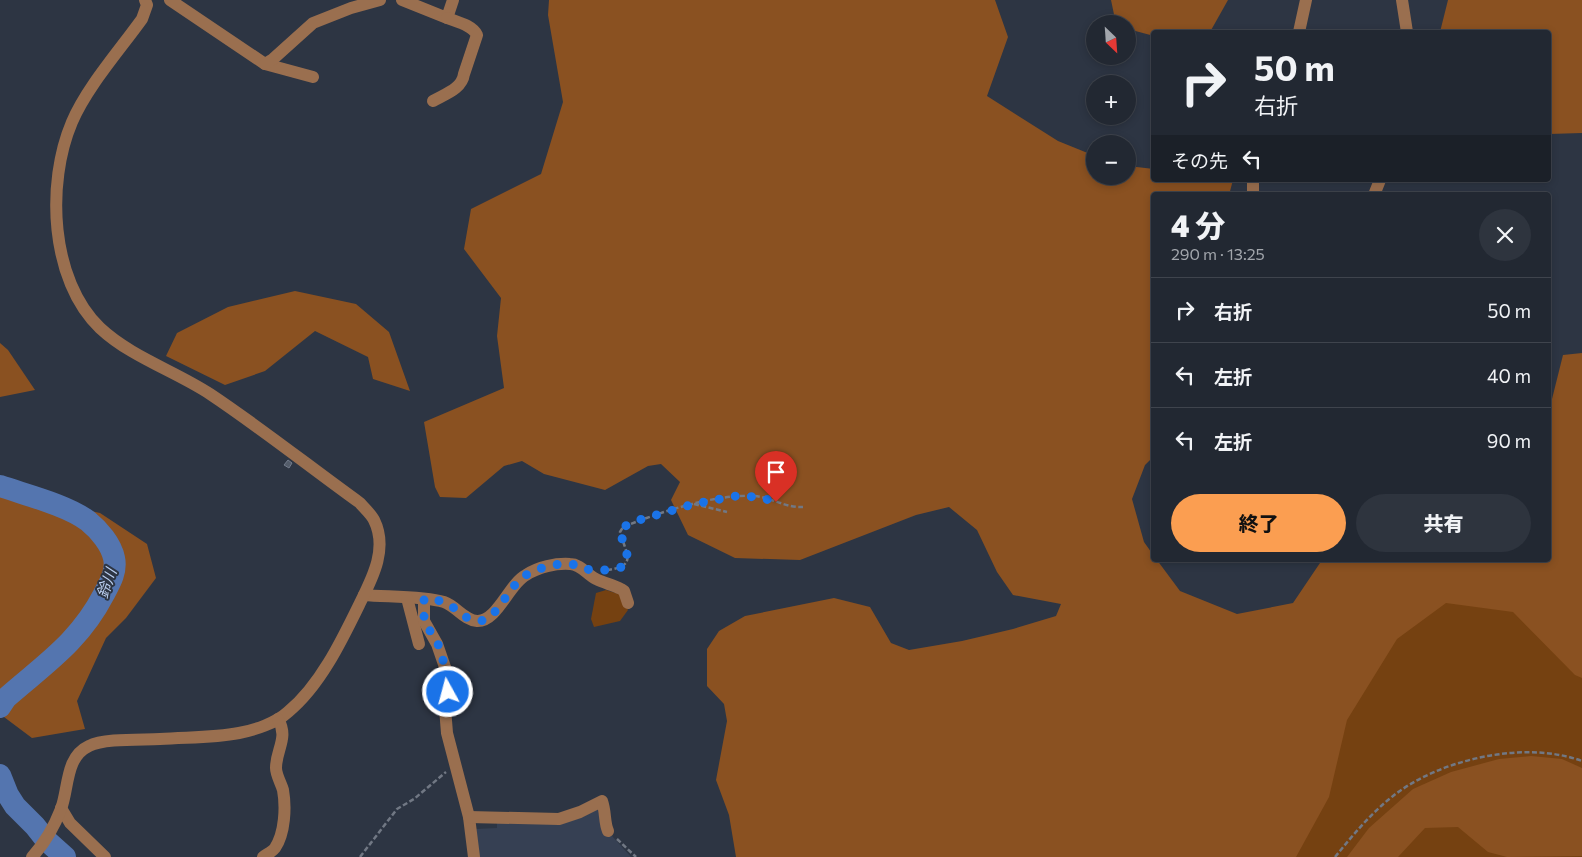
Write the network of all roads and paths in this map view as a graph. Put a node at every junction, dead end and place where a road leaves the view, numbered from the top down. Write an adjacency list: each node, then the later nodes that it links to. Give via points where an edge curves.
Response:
1 (145, 0): 19 (street, via 147,6 142,19 84,100 65,142 55,199 66,276 86,313 101,329 126,347 209,394 360,503 373,519 380,536 380,551)
2 (170, 0): 12 (street)
3 (380, 0): 8 (street)
4 (402, 0): 9 (street)
5 (454, 0): 9 (street)
6 (1306, 0): 10 (street)
7 (1402, 0): 11 (street)
8 (351, 4): 12 (street, via 313,23)
9 (447, 18): 14 (street, via 469,27 477,35 463,80 458,87)
10 (1299, 30)
11 (1407, 30)
12 (265, 64): 13 (street)
13 (313, 77)
14 (434, 101)
15 (694, 504): 16 (path, via 736,496 759,497); 17 (path); 18 (path, via 623,527 620,532 628,559 622,568)
16 (803, 507)
17 (727, 512)
18 (582, 569): 21 (street, via 570,564 542,567 525,575 486,620 469,619 447,603); 22 (street, via 594,579 624,591)
19 (364, 595): 20 (street); 24 (street, via 318,680 288,713)
20 (407, 598): 21 (street); 23 (street)
21 (424, 599): 26 (street, via 424,621 438,644 447,673 445,708)
22 (628, 603)
23 (419, 644)
24 (278, 719): 27 (street, via 222,735 89,745 77,754 71,766); 32 (street, via 283,738 276,769 285,808 280,838 274,850)
25 (1582, 761): 36 (path, via 1534,752 1511,753 1446,768 1392,797 1373,813)
26 (455, 765): 28 (street); 33 (path, via 397,809)
27 (61, 808): 30 (street); 31 (street, via 70,823)
28 (469, 817): 29 (street, via 559,819 602,801); 34 (street)
29 (608, 830): 35 (path)
30 (32, 856)
31 (104, 857)
32 (263, 857)
33 (360, 857)
34 (474, 857)
35 (636, 857)
36 (1335, 857)

